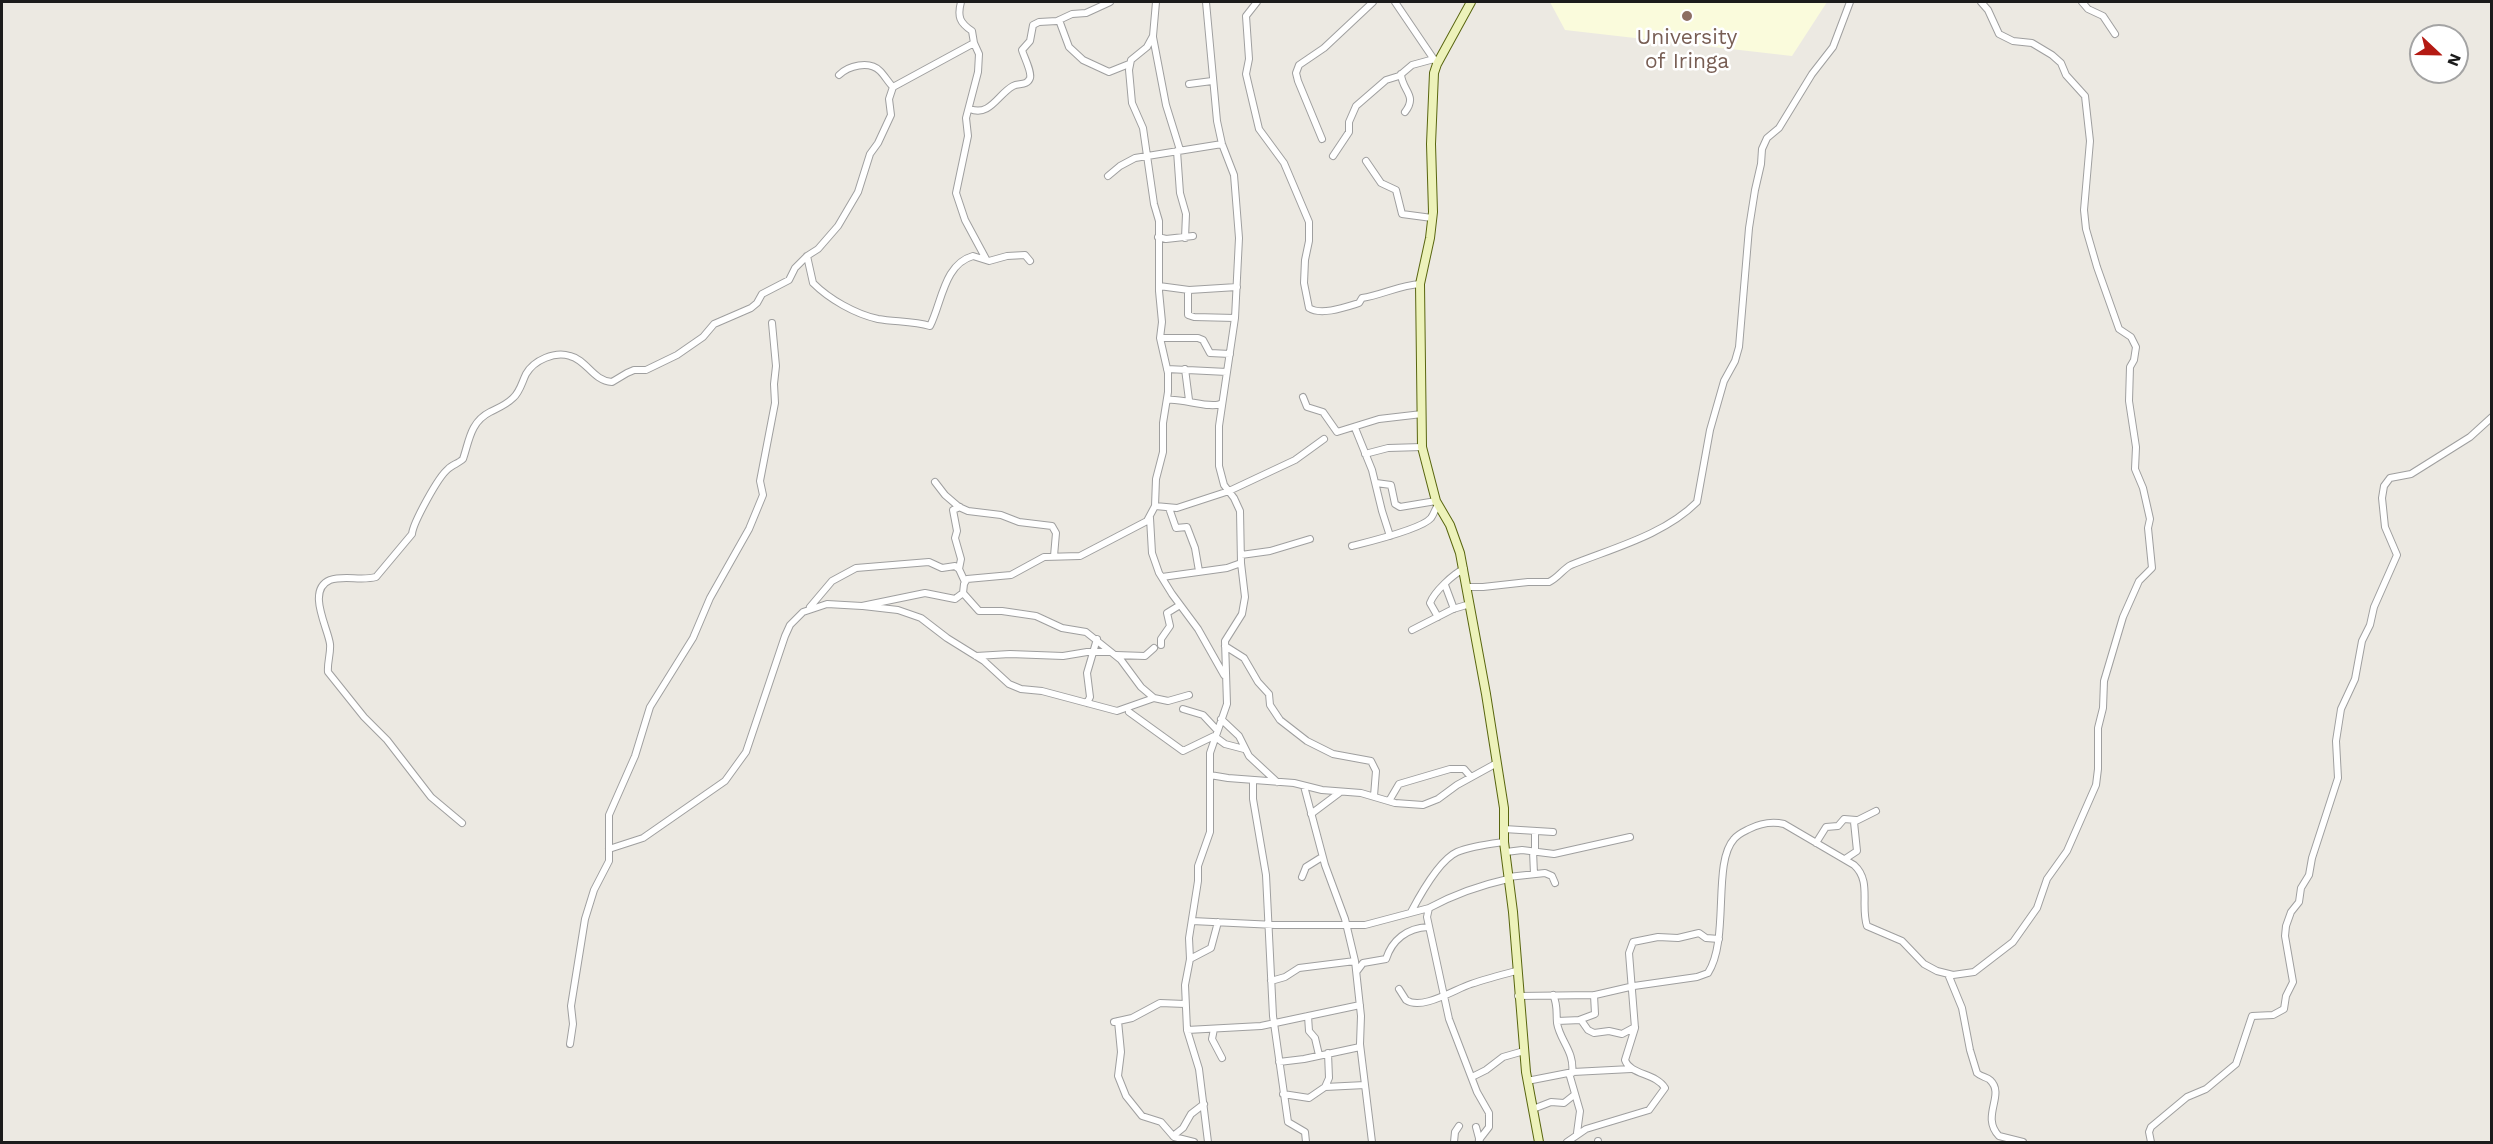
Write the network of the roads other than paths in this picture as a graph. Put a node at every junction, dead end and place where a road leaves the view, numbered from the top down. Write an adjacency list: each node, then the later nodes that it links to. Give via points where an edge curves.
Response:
1 (961, 2): 15 (street, via 960,20 972,31)
2 (1110, 2): 12 (street)
3 (1156, 2): 14 (street)
4 (1206, 2): 20 (street)
5 (1257, 2): 39 (street, via 1246,16 1250,59 1246,74 1259,129 1284,163 1309,222 1304,283 1310,308 1321,312 1353,305 1362,298 1404,285)
6 (1372, 2): 25 (street, via 1324,48 1299,65 1296,73)
7 (1395, 2): 16 (street)
8 (1470, 2): 16 (street)
9 (1850, 2): 80 (street, via 1833,47 1779,128 1763,145 1749,228 1738,347 1710,430 1697,502 1668,524 1569,566 1549,582)
10 (1981, 2): 145 (street, via 1999,34 2034,44 2052,55 2085,97 2090,141 2084,213 2097,267 2118,325 2136,346 2128,401 2136,447 2135,469 2150,519 2152,568 2139,581 2121,622 2104,681 2096,785 2067,851 2047,879 2037,908 2011,945 1971,973)
11 (2082, 2): 13 (street, via 2102,15)
12 (1059, 20): 17 (street, via 1069,48 1088,63 1109,72); 23 (street, via 1032,26 1031,40 1022,50 1030,75 1027,83 1014,85 990,108 979,112)
13 (2115, 34)
14 (1153, 36): 17 (street); 27 (street)
15 (974, 43): 22 (street); 23 (street, via 978,72)
16 (1435, 62): 18 (street, via 1412,65); 32 (street, via 1431,98)
17 (1129, 64): 28 (street, via 1132,104 1143,128)
18 (1401, 74): 24 (street, via 1411,99); 29 (street, via 1356,105 1350,130)
19 (839, 75): 22 (street, via 847,68 871,66 879,69)
20 (1212, 81): 21 (street); 26 (street)
21 (1190, 84)
22 (893, 87): 36 (street, via 889,99 891,115 870,154 858,192 838,226)
23 (970, 108): 37 (street, via 956,193)
24 (1405, 112)
25 (1322, 139)
26 (1222, 144): 27 (street); 41 (street, via 1235,181)
27 (1178, 150): 28 (street); 35 (street)
28 (1147, 155): 31 (street, via 1126,161); 34 (street, via 1159,221)
29 (1333, 156)
30 (1366, 161): 32 (street, via 1380,183 1395,190 1402,214)
31 (1108, 176)
32 (1432, 218): 39 (street)
33 (1193, 236): 35 (street)
34 (1158, 237): 35 (street); 40 (street)
35 (1185, 238)
36 (807, 256): 37 (street, via 813,283 838,302 864,315 930,326 955,267 970,256); 117 (street, via 789,280 762,294 755,306 714,324 695,343 646,370 633,370 612,382 604,382 577,358 543,358 527,373 513,398 475,426 463,459 447,470 424,503 412,534 376,577 324,583 320,590 330,642 328,672 431,797)
37 (986, 259): 38 (street, via 1024,255)
38 (1030, 261)
39 (1420, 284): 54 (street)
40 (1159, 286): 42 (street); 45 (street)
41 (1237, 287): 42 (street); 43 (street)
42 (1188, 290): 43 (street, via 1188,315)
43 (1234, 318): 46 (street)
44 (772, 322): 124 (street, via 776,403 760,482 763,495 693,638 647,713 635,756 609,814)
45 (1160, 338): 46 (street, via 1198,338 1210,353); 47 (street)
46 (1230, 354): 49 (street)
47 (1167, 369): 48 (street); 51 (street)
48 (1185, 369): 49 (street); 52 (street)
49 (1227, 372): 53 (street)
50 (1303, 397): 56 (street, via 1306,407 1325,415 1335,432)
51 (1168, 400): 52 (street); 64 (street)
52 (1188, 400): 53 (street, via 1214,406)
53 (1222, 403): 62 (street, via 1219,466)
54 (1422, 414): 56 (street, via 1379,419); 58 (street)
55 (2492, 417): 193 (street, via 2470,437 2411,474 2390,478 2384,486 2385,525 2397,555 2374,607 2355,679 2341,709 2336,741 2338,778 2309,875 2286,926 2293,982 2284,1009 2273,1015 2252,1016 2238,1063 2151,1126)
56 (1355, 428): 59 (street)
57 (1324, 440): 62 (street, via 1295,460)
58 (1422, 447): 59 (street, via 1388,447); 63 (street)
59 (1365, 454): 61 (street)
60 (935, 482): 65 (street)
61 (1376, 483): 63 (street, via 1391,485 1395,504 1400,507); 68 (street)
62 (1229, 491): 66 (street); 71 (street, via 1240,511)
63 (1437, 503): 68 (street, via 1429,520); 74 (street, via 1455,538)
64 (1155, 506): 66 (street); 67 (street)
65 (960, 507): 72 (street, via 1052,526 1056,533); 75 (street, via 953,510 957,531 954,538 961,559)
66 (1169, 508): 76 (street, via 1175,526 1187,527 1191,534)
67 (1150, 518): 72 (street, via 1080,556); 77 (street, via 1152,553)
68 (1390, 536): 70 (street)
69 (1310, 538): 71 (street, via 1270,551)
70 (1352, 546)
71 (1241, 555): 73 (street)
72 (1053, 556): 78 (street, via 1039,559 1011,575)
73 (1241, 563): 76 (street); 90 (street, via 1244,608)
74 (1464, 568): 79 (street); 80 (street)
75 (959, 569): 78 (street); 85 (street, via 929,562 856,568 832,581)
76 (1199, 571): 77 (street)
77 (1165, 578): 83 (street)
78 (965, 582): 81 (street)
79 (1445, 585): 86 (street); 87 (street, via 1430,602)
80 (1467, 587): 82 (street)
81 (963, 593): 84 (street, via 955,599 924,593); 89 (street, via 979,611 1036,616)
82 (1470, 604): 86 (street); 105 (street)
83 (1180, 605): 92 (street, via 1167,613 1170,626 1157,646 1144,656); 94 (street)
84 (862, 606): 85 (street, via 827,604); 93 (street, via 898,610 921,618)
85 (808, 609): 124 (street, via 788,630 746,752 725,781 643,838)
86 (1454, 609): 87 (street)
87 (1438, 617): 88 (street)
88 (1412, 630)
89 (1097, 639): 91 (street); 92 (street)
90 (1225, 645): 94 (street); 112 (street, via 1246,660 1269,694 1270,705 1280,720 1307,741 1333,754 1371,761 1376,771)
91 (1093, 652): 92 (street); 93 (street); 98 (street, via 1087,673)
92 (1113, 654): 96 (street)
93 (976, 656): 98 (street, via 1014,687)
94 (1224, 676): 102 (street, via 1227,704)
95 (1189, 695): 96 (street, via 1168,701)
96 (1154, 698): 97 (street)
97 (1140, 702): 100 (street); 101 (street)
98 (1087, 703): 100 (street)
99 (1183, 709): 103 (street, via 1203,715)
100 (1112, 711): 101 (street)
101 (1129, 712): 103 (street, via 1184,751)
102 (1221, 719): 103 (street); 104 (street, via 1239,735)
103 (1216, 733): 104 (street, via 1225,744); 106 (street, via 1210,753)
104 (1244, 749): 109 (street)
105 (1497, 763): 107 (street); 118 (street)
106 (1210, 775): 108 (street); 135 (street, via 1210,832 1198,866)
107 (1471, 777): 113 (street, via 1430,803 1409,805); 113 (street, via 1462,768 1399,784)
108 (1253, 780): 109 (street); 137 (street, via 1266,875)
109 (1277, 782): 110 (street)
110 (1304, 786): 111 (street); 115 (street)
111 (1339, 793): 112 (street); 115 (street)
112 (1374, 796): 113 (street)
113 (1389, 801)
114 (1876, 811): 116 (street)
115 (1311, 814): 127 (street)
116 (1856, 820): 123 (street, via 1844,819 1838,826 1826,828); 128 (street, via 1853,830 1857,852)
117 (462, 823)
118 (1504, 829): 119 (street); 122 (street)
119 (1535, 832): 120 (street); 125 (street)
120 (1553, 832)
121 (1630, 837): 125 (street, via 1554,854)
122 (1504, 842): 126 (street); 134 (street, via 1455,853 1429,882)
123 (1816, 843): 128 (street); 140 (street, via 1790,826 1772,822 1734,839 1724,868)
124 (609, 849): 162 (street, via 609,861 585,919 571,1006)
125 (1534, 851): 126 (street); 129 (street)
126 (1506, 852): 131 (street)
127 (1322, 857): 130 (street, via 1306,867); 138 (street)
128 (1845, 858): 145 (street, via 1864,880 1867,926 1902,941 1921,962)
129 (1534, 874): 131 (street); 132 (street, via 1550,875)
130 (1302, 877)
131 (1508, 878): 133 (street); 143 (street)
132 (1555, 883)
133 (1429, 908): 134 (street); 139 (street)
134 (1412, 912): 138 (street, via 1376,923)
135 (1192, 921): 136 (street); 141 (street)
136 (1218, 922): 137 (street); 141 (street, via 1210,948)
137 (1267, 925): 138 (street); 146 (street)
138 (1347, 925): 142 (street)
139 (1428, 927): 144 (street, via 1397,938 1386,959 1362,963); 151 (street)
140 (1719, 939): 147 (street, via 1711,969 1705,976); 147 (street, via 1699,933 1635,940 1629,953)
141 (1190, 959): 153 (street)
142 (1355, 961): 144 (street); 146 (street, via 1299,968)
143 (1516, 971): 151 (street); 152 (street)
144 (1357, 972): 154 (street)
145 (1948, 974): 192 (street, via 1963,1012 1977,1073 1990,1080 1995,1090 1991,1123 2000,1136)
146 (1271, 981): 156 (street)
147 (1631, 986): 150 (street); 159 (street)
148 (1399, 989): 151 (street, via 1413,1004)
149 (1553, 995): 150 (street); 152 (street); 158 (street, via 1558,1006)
150 (1594, 995): 157 (street, via 1595,1014)
151 (1445, 996): 171 (street, via 1449,1019)
152 (1518, 996): 164 (street)
153 (1185, 1004): 161 (street); 183 (street, via 1160,1003 1138,1016 1116,1022 1121,1052 1118,1076 1126,1096 1140,1114 1161,1122)
154 (1360, 1005): 155 (street); 163 (street)
155 (1308, 1016): 156 (street); 166 (street, via 1309,1031 1316,1038)
156 (1275, 1020): 160 (street); 168 (street)
157 (1579, 1020): 158 (street); 159 (street, via 1594,1033 1622,1034)
158 (1557, 1021): 170 (street, via 1572,1056)
159 (1635, 1027): 169 (street, via 1625,1056)
160 (1214, 1029): 161 (street); 167 (street, via 1212,1039)
161 (1187, 1030): 177 (street)
162 (570, 1044)
163 (1360, 1047): 165 (street); 173 (street)
164 (1524, 1051): 171 (street, via 1503,1057); 172 (street)
165 (1328, 1053): 166 (street); 174 (street, via 1329,1078)
166 (1319, 1056): 168 (street)
167 (1222, 1058)
168 (1280, 1062): 175 (street)
169 (1632, 1069): 170 (street); 182 (street, via 1665,1087 1652,1107)
170 (1570, 1073): 172 (street); 176 (street)
171 (1472, 1077): 184 (street, via 1491,1119)
172 (1527, 1081): 178 (street)
173 (1365, 1085): 174 (street); 188 (street)
174 (1325, 1087): 175 (street, via 1312,1098)
175 (1282, 1094): 187 (street, via 1288,1122 1305,1132)
176 (1574, 1095): 178 (street, via 1562,1104 1548,1102); 182 (street, via 1580,1111)
177 (1204, 1104): 181 (street); 183 (street)
178 (1533, 1109): 190 (street)
179 (1459, 1126): 189 (street)
180 (1476, 1127): 184 (street)
181 (1207, 1133): 185 (street); 186 (street)
182 (1577, 1133): 191 (street)
183 (1173, 1136): 185 (street)
184 (1480, 1141)
185 (1194, 1142)
186 (1208, 1143)
187 (1306, 1143)
188 (1372, 1143)
189 (1454, 1143)
190 (1539, 1143)
191 (1567, 1143)
192 (2023, 1143)
193 (2151, 1143)

